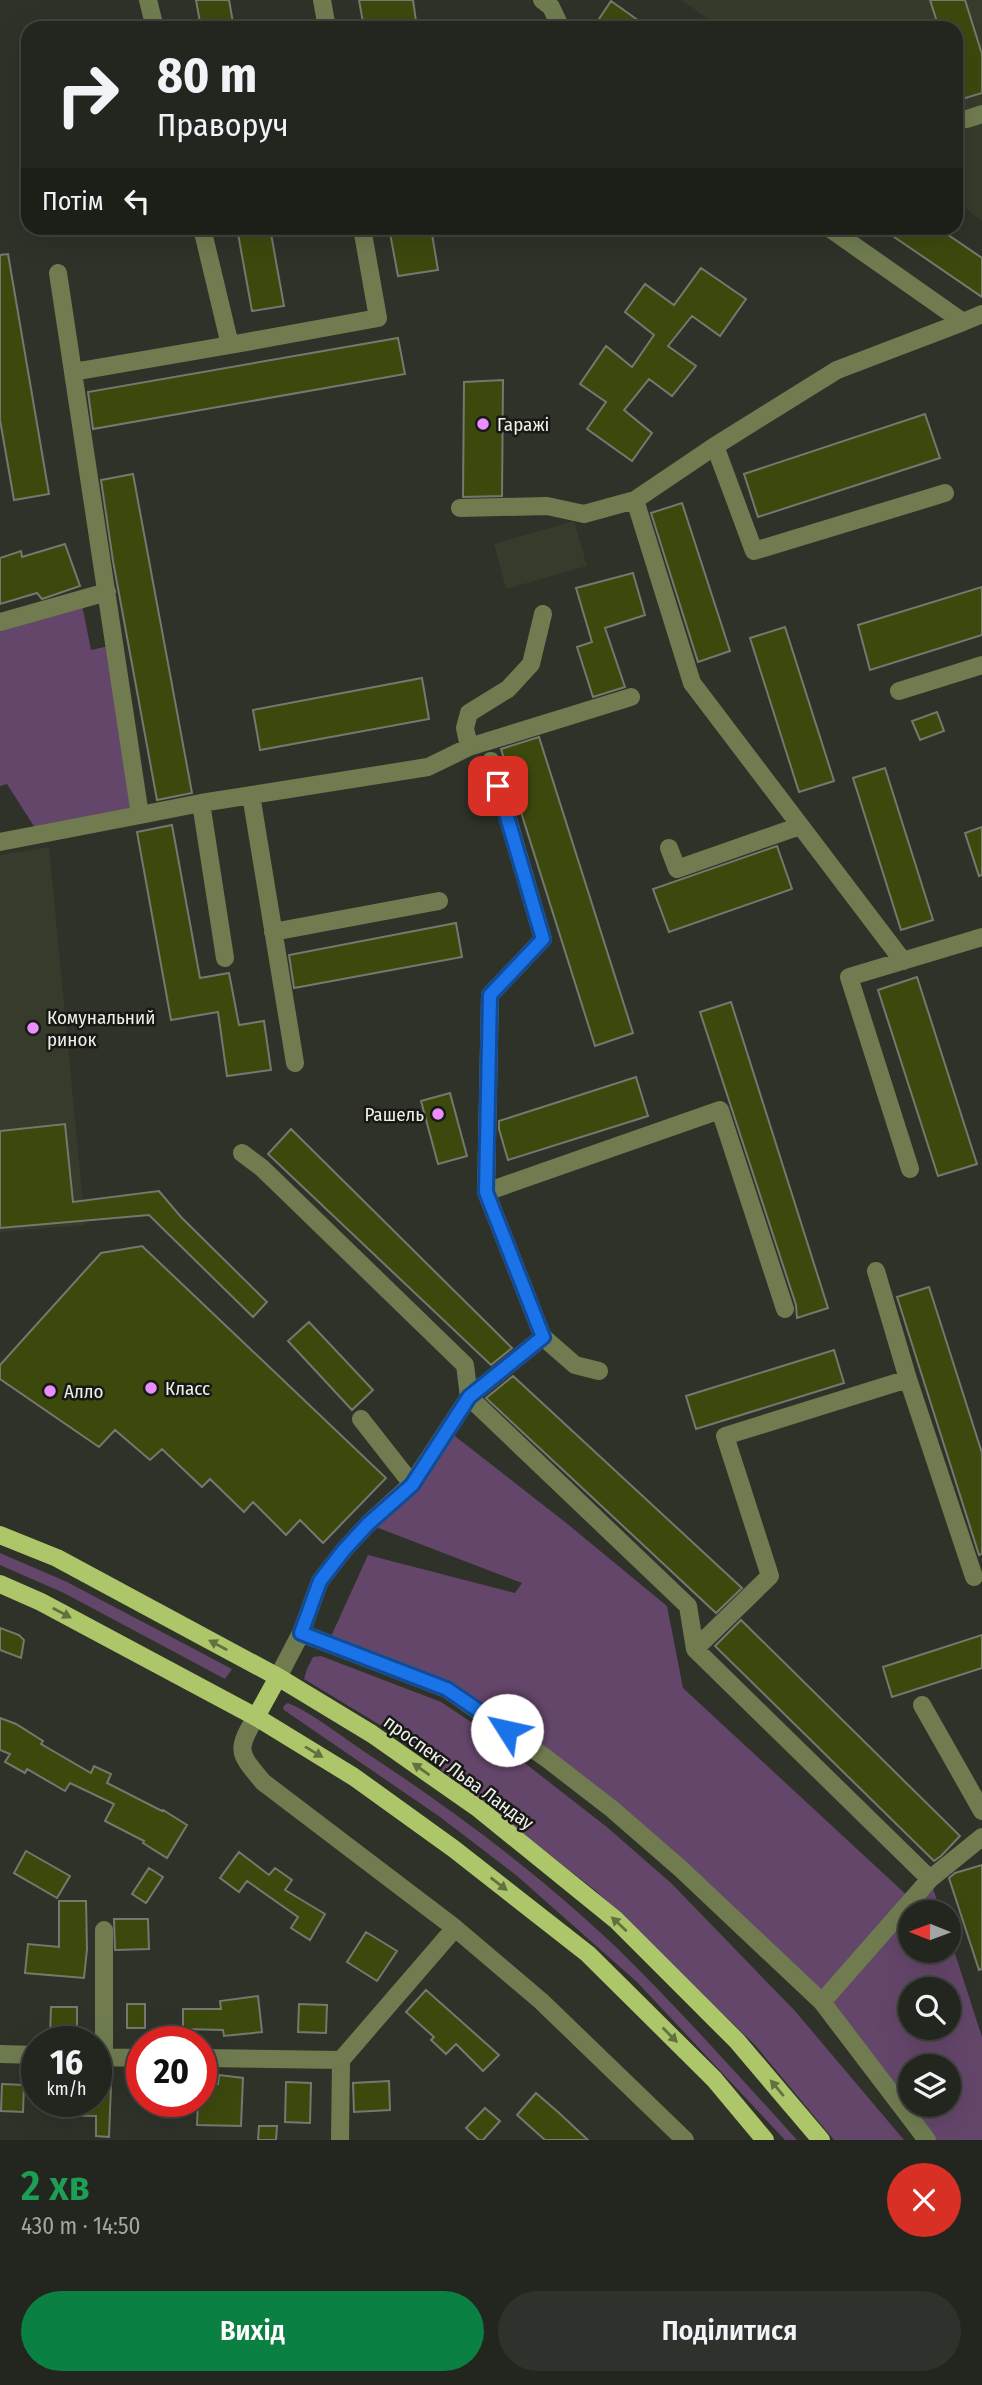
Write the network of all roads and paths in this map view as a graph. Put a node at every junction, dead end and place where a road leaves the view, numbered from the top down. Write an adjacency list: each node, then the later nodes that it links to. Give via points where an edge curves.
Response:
1 (148, 0): 4 (street)
2 (322, 0): 5 (street)
3 (542, 0): 6 (street)
4 (153, 21)
5 (326, 21)
6 (558, 21)
7 (204, 235): 13 (street)
8 (363, 235): 13 (street, via 378,318)
9 (839, 235): 12 (street)
10 (58, 273): 14 (street)
11 (982, 314): 12 (street)
12 (963, 323): 15 (street, via 837,370)
13 (230, 345): 14 (street)
14 (73, 372): 19 (street)
15 (715, 446): 16 (street, via 754,551); 17 (street)
16 (945, 493)
17 (635, 500): 18 (street, via 584,514 547,506); 30 (street, via 692,683)
18 (460, 508)
19 (107, 592): 21 (street); 29 (street)
20 (543, 614): 25 (street, via 531,664 508,689 469,713 465,728)
21 (0, 622)
22 (982, 665): 23 (street)
23 (899, 691)
24 (631, 697): 25 (street)
25 (469, 747): 27 (street, via 428,767)
26 (491, 761): 41 (street, via 543,939 490,995)
27 (251, 795): 28 (street); 34 (street)
28 (201, 803): 29 (street); 36 (street)
29 (140, 815): 31 (street)
30 (800, 826): 32 (street, via 677,869); 37 (street)
31 (0, 842)
32 (669, 848)
33 (439, 901): 34 (street)
34 (273, 932): 38 (street)
35 (982, 937): 37 (street)
36 (225, 958)
37 (903, 961): 40 (street, via 849,977)
38 (295, 1063)
39 (242, 1153): 47 (street, via 465,1365)
40 (910, 1169)
41 (486, 1192): 43 (street, via 720,1110); 44 (street)
42 (876, 1271): 46 (street)
43 (785, 1310)
44 (543, 1337): 45 (street, via 575,1365); 47 (street)
45 (598, 1371)
46 (908, 1379): 51 (street); 54 (street, via 724,1436 770,1576)
47 (469, 1397): 49 (street); 54 (street, via 688,1606)
48 (361, 1419): 49 (street)
49 (412, 1485): 53 (street, via 368,1524 320,1581)
50 (0, 1535): 55 (main road, проспект Льва Ландау, one-way to 50, via 57,1558)
51 (974, 1577)
52 (0, 1584): 57 (main road, one-way to 57)
53 (301, 1633): 55 (street); 63 (street, via 447,1689 546,1758 681,1869)
54 (695, 1649): 60 (street)
55 (278, 1677): 57 (main road); 72 (main road, проспект Льва Ландау, one-way to 55, via 737,2041 616,1920 480,1809 372,1734)
56 (922, 1705): 58 (street)
57 (256, 1717): 61 (street, via 241,1751 263,1782); 71 (main road, one-way to 71, via 354,1777 588,1954 714,2079)
58 (982, 1811)
59 (982, 1837): 60 (street)
60 (930, 1879): 63 (street)
61 (455, 1928): 68 (street); 70 (street, via 541,2001)
62 (104, 1930): 64 (street)
63 (822, 2002): 73 (street)
64 (101, 2026)
65 (0, 2054): 66 (street)
66 (21, 2055)
67 (217, 2058): 68 (street)
68 (341, 2060): 69 (street)
69 (340, 2140)
70 (685, 2140)
71 (765, 2140)
72 (821, 2140)
73 (927, 2140)

